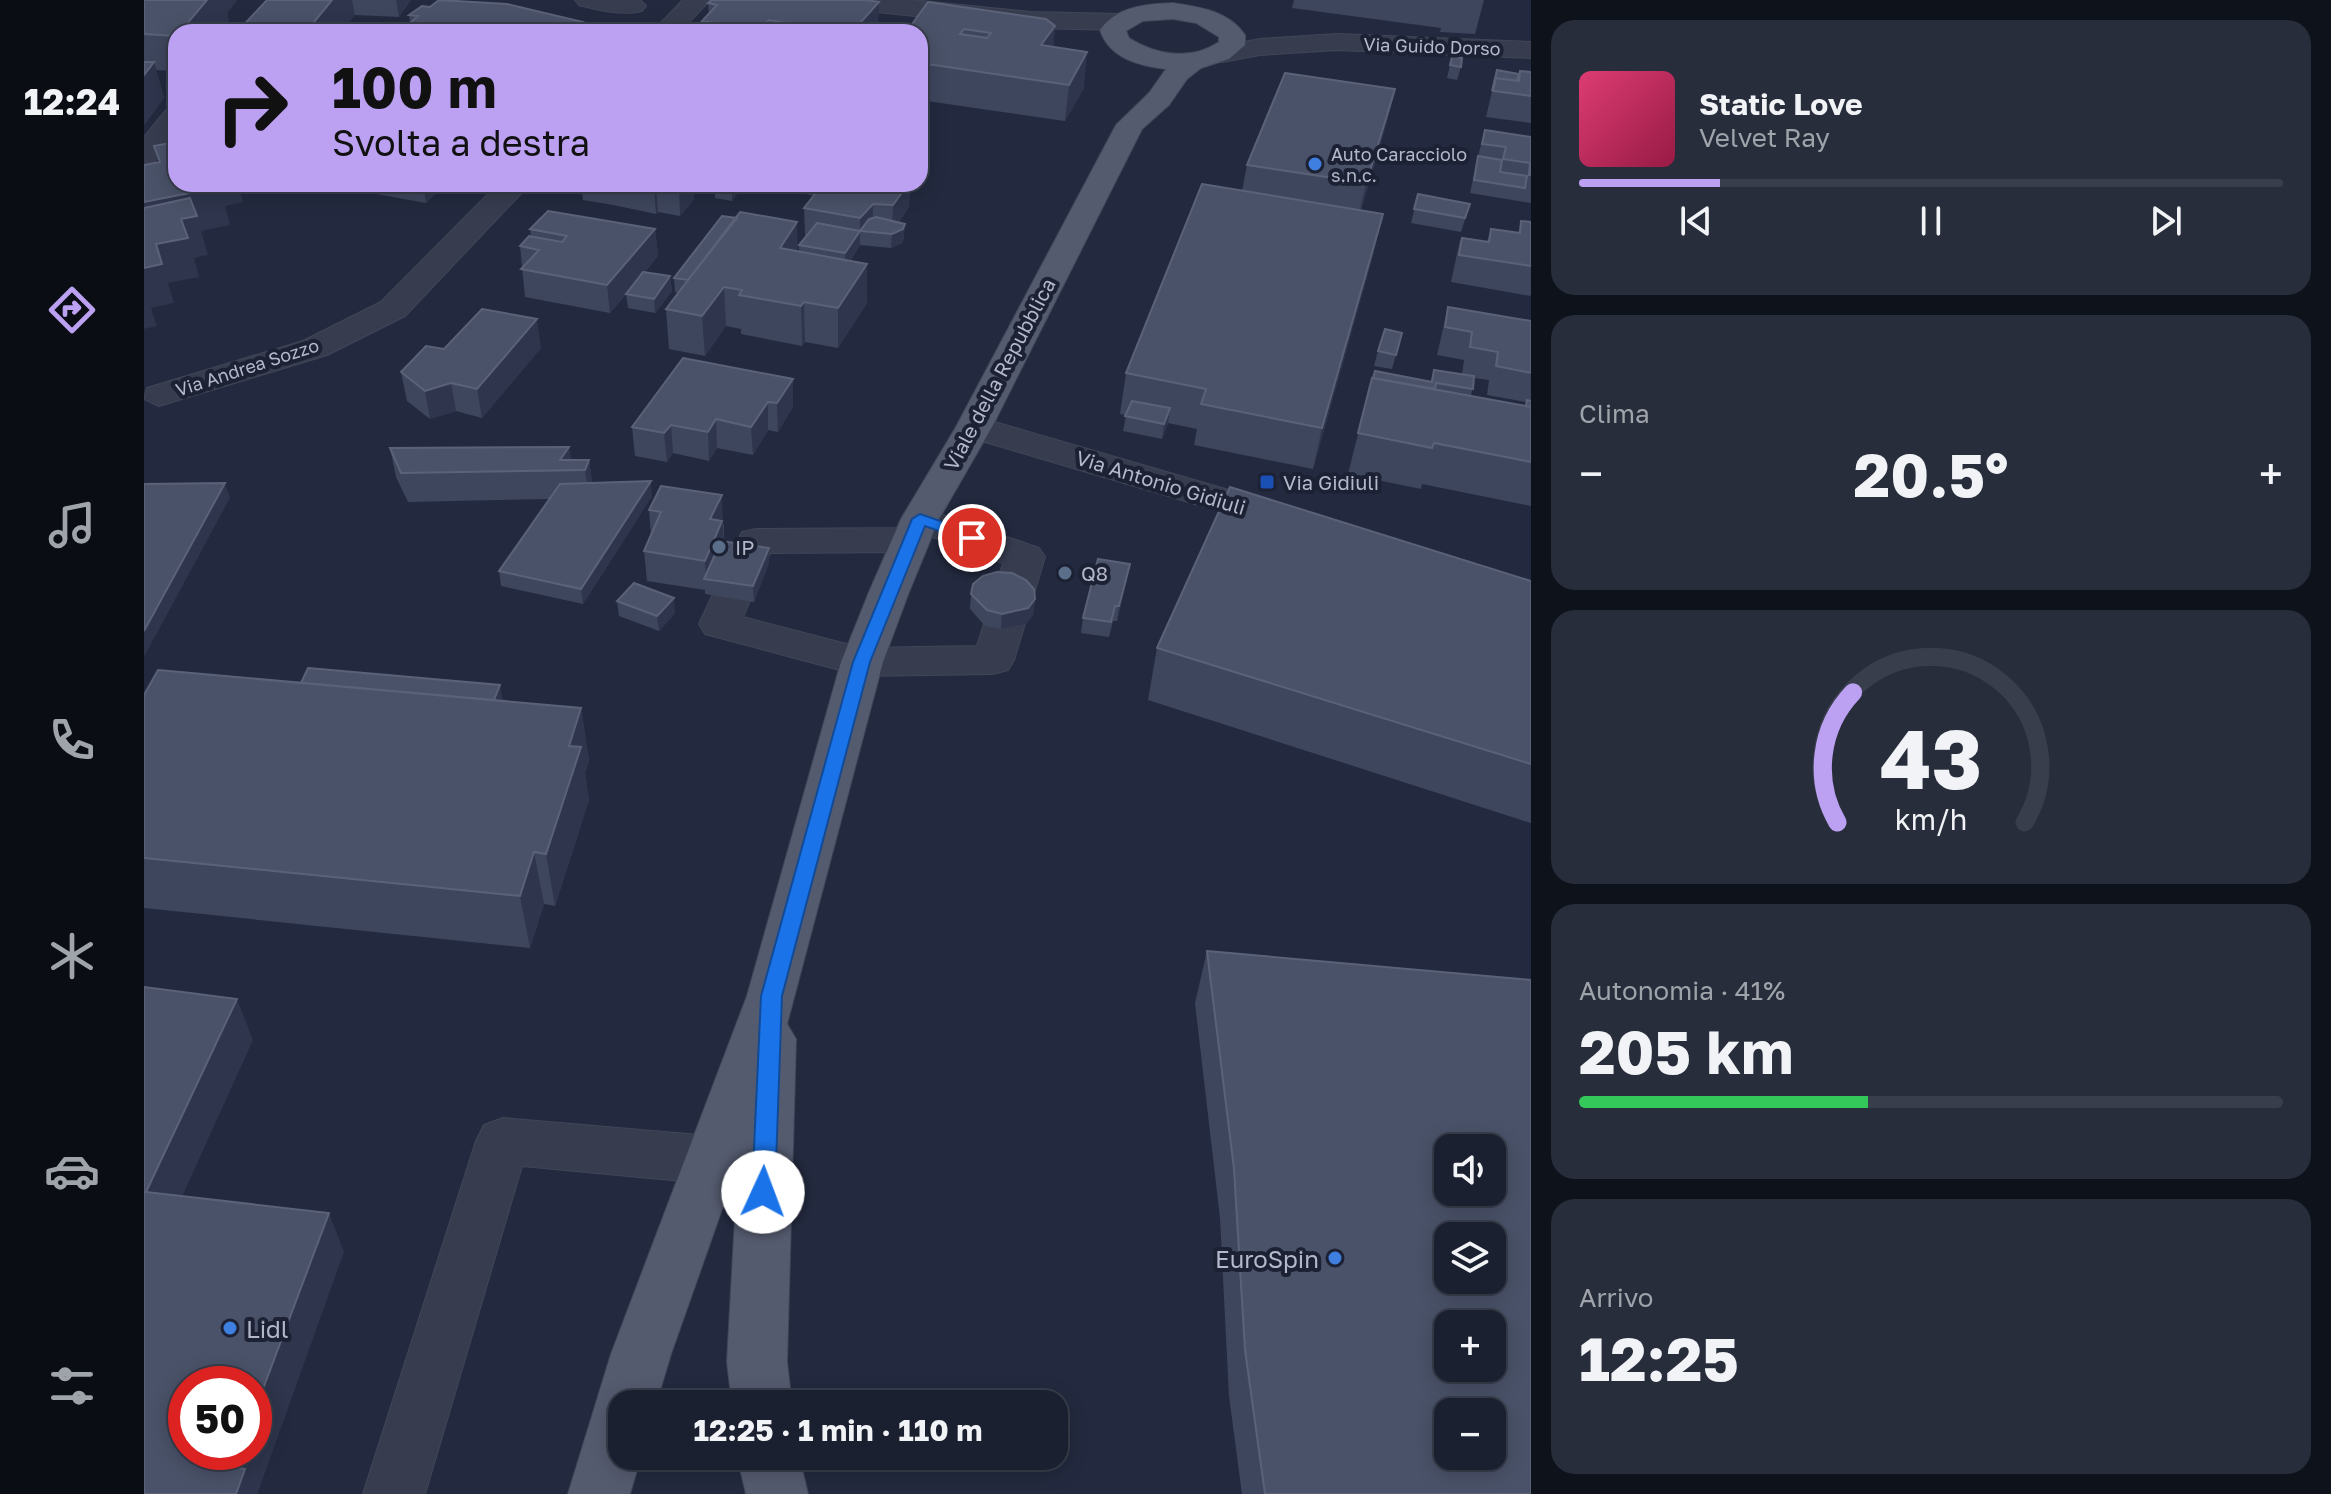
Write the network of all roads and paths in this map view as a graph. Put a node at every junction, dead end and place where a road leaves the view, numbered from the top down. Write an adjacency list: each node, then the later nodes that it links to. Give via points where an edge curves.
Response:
1 (588, 0): 4 (street)
2 (697, 0): 7 (street)
3 (838, 0): 8 (street, via 1031,20)
4 (633, 6)
5 (1160, 6): 6 (main road); 8 (main road)
6 (1218, 15): 9 (street, Via Guido Dorso); 11 (main road, via 1232,35 1232,45)
7 (673, 24)
8 (1120, 37): 12 (main road, via 1146,57); 13 (main road, via 1131,72)
9 (1333, 42): 10 (street, Via Guido Dorso); 11 (street, Via Guido Dorso, via 1262,45)
10 (1531, 50)
11 (1222, 54): 12 (main road)
12 (1193, 61): 13 (main road, Viale della Repubblica, via 1159,99)
13 (1129, 101): 18 (main road, Viale della Repubblica)
14 (168, 126): 15 (street)
15 (144, 156)
16 (507, 192): 17 (street, Via Andrea Sozzo, via 393,309 315,348)
17 (159, 395)
18 (974, 427): 19 (street, Via Antonio Gidiuli); 20 (main road, Viale della Repubblica)
19 (1319, 529)
20 (916, 530): 21 (main road, Viale della Repubblica); 21 (street, via 1025,557 993,660); 21 (street, via 756,541 719,624)
21 (862, 662): 22 (main road, Viale della Repubblica, via 772,996)
22 (738, 1163): 23 (main road, Viale della Repubblica, via 641,1354); 24 (main road, Viale della Repubblica); 27 (street, via 503,1141)
23 (630, 1390)
24 (760, 1390)
25 (608, 1465): 28 (main road)
26 (771, 1470): 29 (main road)
27 (394, 1494)
28 (599, 1494)
29 (777, 1494)

